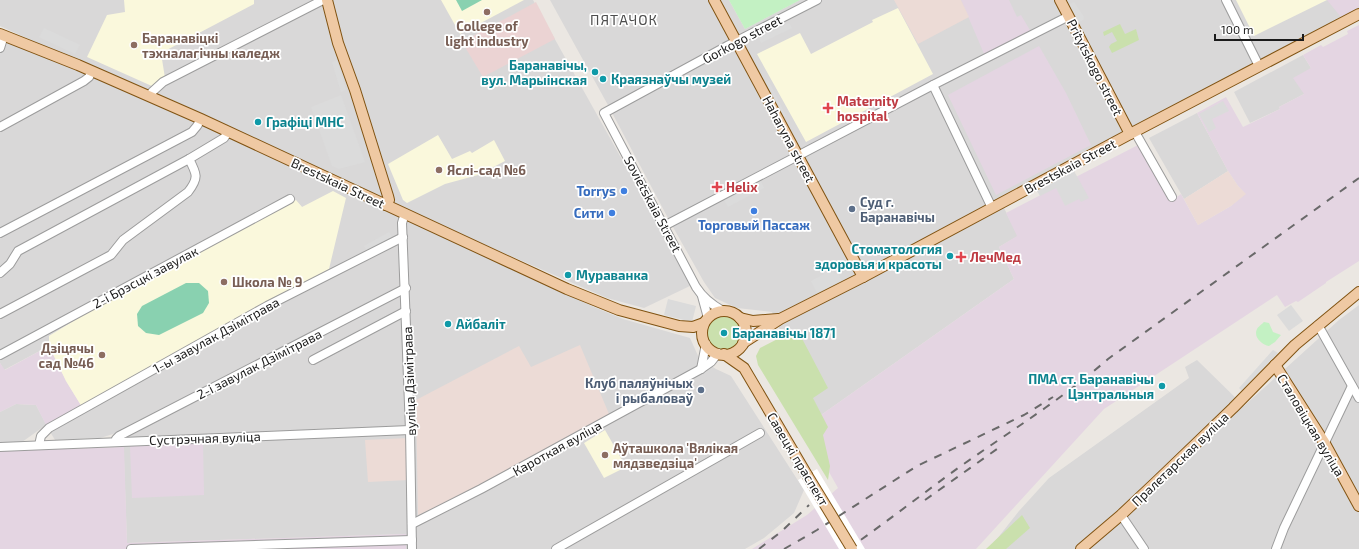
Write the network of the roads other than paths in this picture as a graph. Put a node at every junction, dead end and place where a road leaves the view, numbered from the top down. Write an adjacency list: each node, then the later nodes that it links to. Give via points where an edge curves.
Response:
1 (323, 0): 15 (street, via 163,82 152,92)
2 (326, 0): 25 (main road, via 388,196)
3 (714, 0): 10 (main road, Haharyna street)
4 (816, 0): 10 (street, Gorkogo street)
5 (1060, 0): 8 (main road, Pritytskogo street)
6 (1226, 0): 12 (street)
7 (1359, 14): 12 (main road, Brestskaia Street)
8 (1069, 16): 14 (street); 20 (main road, Pritytskogo street)
9 (2, 34): 11 (street); 13 (main road, Brestskaia Street)
10 (736, 41): 16 (street, Gorkogo street); 21 (main road, Haharyna street)
11 (0, 48)
12 (1259, 66): 20 (main road, Brestskaia Street)
13 (92, 71): 15 (main road, Brestskaia Street); 18 (street, via 84,81)
14 (933, 86): 21 (street); 26 (street)
15 (151, 97): 17 (main road, Brestskaia Street)
16 (604, 113): 28 (street, Sovietskaia Street)
17 (200, 119): 19 (main road, Brestskaia Street); 29 (street, via 192,132)
18 (0, 127)
19 (228, 132): 22 (street, via 224,138); 25 (main road, Brestskaia Street)
20 (1132, 133): 23 (street); 26 (main road, Brestskaia Street)
21 (798, 156): 28 (street); 32 (main road, Haharyna street)
22 (189, 159): 31 (street, via 18,251 10,264); 38 (street, via 196,173 196,183 188,192 123,240 111,255)
23 (1172, 197)
24 (290, 199): 47 (street, 2-і Брэсцкі завулак)
25 (386, 205): 27 (main road, Brestskaia Street)
26 (992, 208): 32 (main road, Brestskaia Street)
27 (405, 213): 30 (street, вуліца Дзімітрава, via 402,223); 43 (main road, Brestskaia Street, via 567,289 619,310)
28 (664, 226): 34 (street, Sovietskaia Street)
29 (0, 233)
30 (404, 236): 33 (street, вуліца Дзімітрава); 58 (street, 1-ы завулак Дзімітрава, via 267,306 49,428 40,436)
31 (0, 273)
32 (863, 277): 40 (main road, Brestskaia Street)
33 (406, 288): 36 (street, вуліца Дзімітрава); 56 (street, 2-і завулак Дзімітрава, via 119,436)
34 (702, 295): 37 (street, Sovietskaia Street); 41 (street, Sovietskaia Street)
35 (1358, 295): 42 (main road, Пралетарская вуліца)
36 (406, 311): 48 (street); 54 (street, вуліца Дзімітрава)
37 (723, 311): 39 (main road); 41 (main road)
38 (0, 314)
39 (740, 318): 40 (main road, Brestskaia Street, via 753,321); 45 (main road, via 746,330)
40 (780, 319): 45 (main road, Brestskaia Street)
41 (706, 320): 43 (main road, Brestskaia Street, via 689,327); 44 (main road, via 703,328)
42 (1318, 325): 49 (main road, Пралетарская вуліца); 52 (street)
43 (678, 326): 44 (main road, Brestskaia Street)
44 (704, 342): 46 (main road, via 711,350); 51 (street)
45 (743, 343): 46 (main road, via 734,352); 50 (main road, Савецкі праспект)
46 (721, 354): 50 (main road, Савецкі праспект); 51 (street, Кароткая вуліца)
47 (0, 355)
48 (313, 360)
49 (1275, 365): 57 (main road, Сталовіцкая вуліца); 61 (main road, Пралетарская вуліца)
50 (744, 368): 68 (main road, Савецкі праспект, bridge)
51 (701, 369): 62 (street, Кароткая вуліца, via 481,490)
52 (1352, 386): 53 (street); 57 (street)
53 (1359, 398)
54 (410, 430): 56 (street, Сустрэчная вуліца); 62 (street, вуліца Дзімітрава)
55 (760, 433): 67 (street)
56 (116, 442): 58 (street, Сустрэчная вуліца)
57 (1324, 442): 60 (main road, Сталовіцкая вуліца); 70 (street)
58 (39, 445): 59 (street, Сустрэчная вуліца)
59 (0, 447)
60 (1359, 506)
61 (1121, 515): 64 (main road, Пралетарская вуліца); 69 (street)
62 (412, 524): 63 (street, вуліца Дзімітрава)
63 (412, 540): 65 (street); 66 (street, вуліца Дзімітрава)
64 (1084, 548)
65 (131, 549)
66 (412, 549)
67 (556, 549)
68 (852, 549)
69 (1144, 549)
70 (1276, 549)

